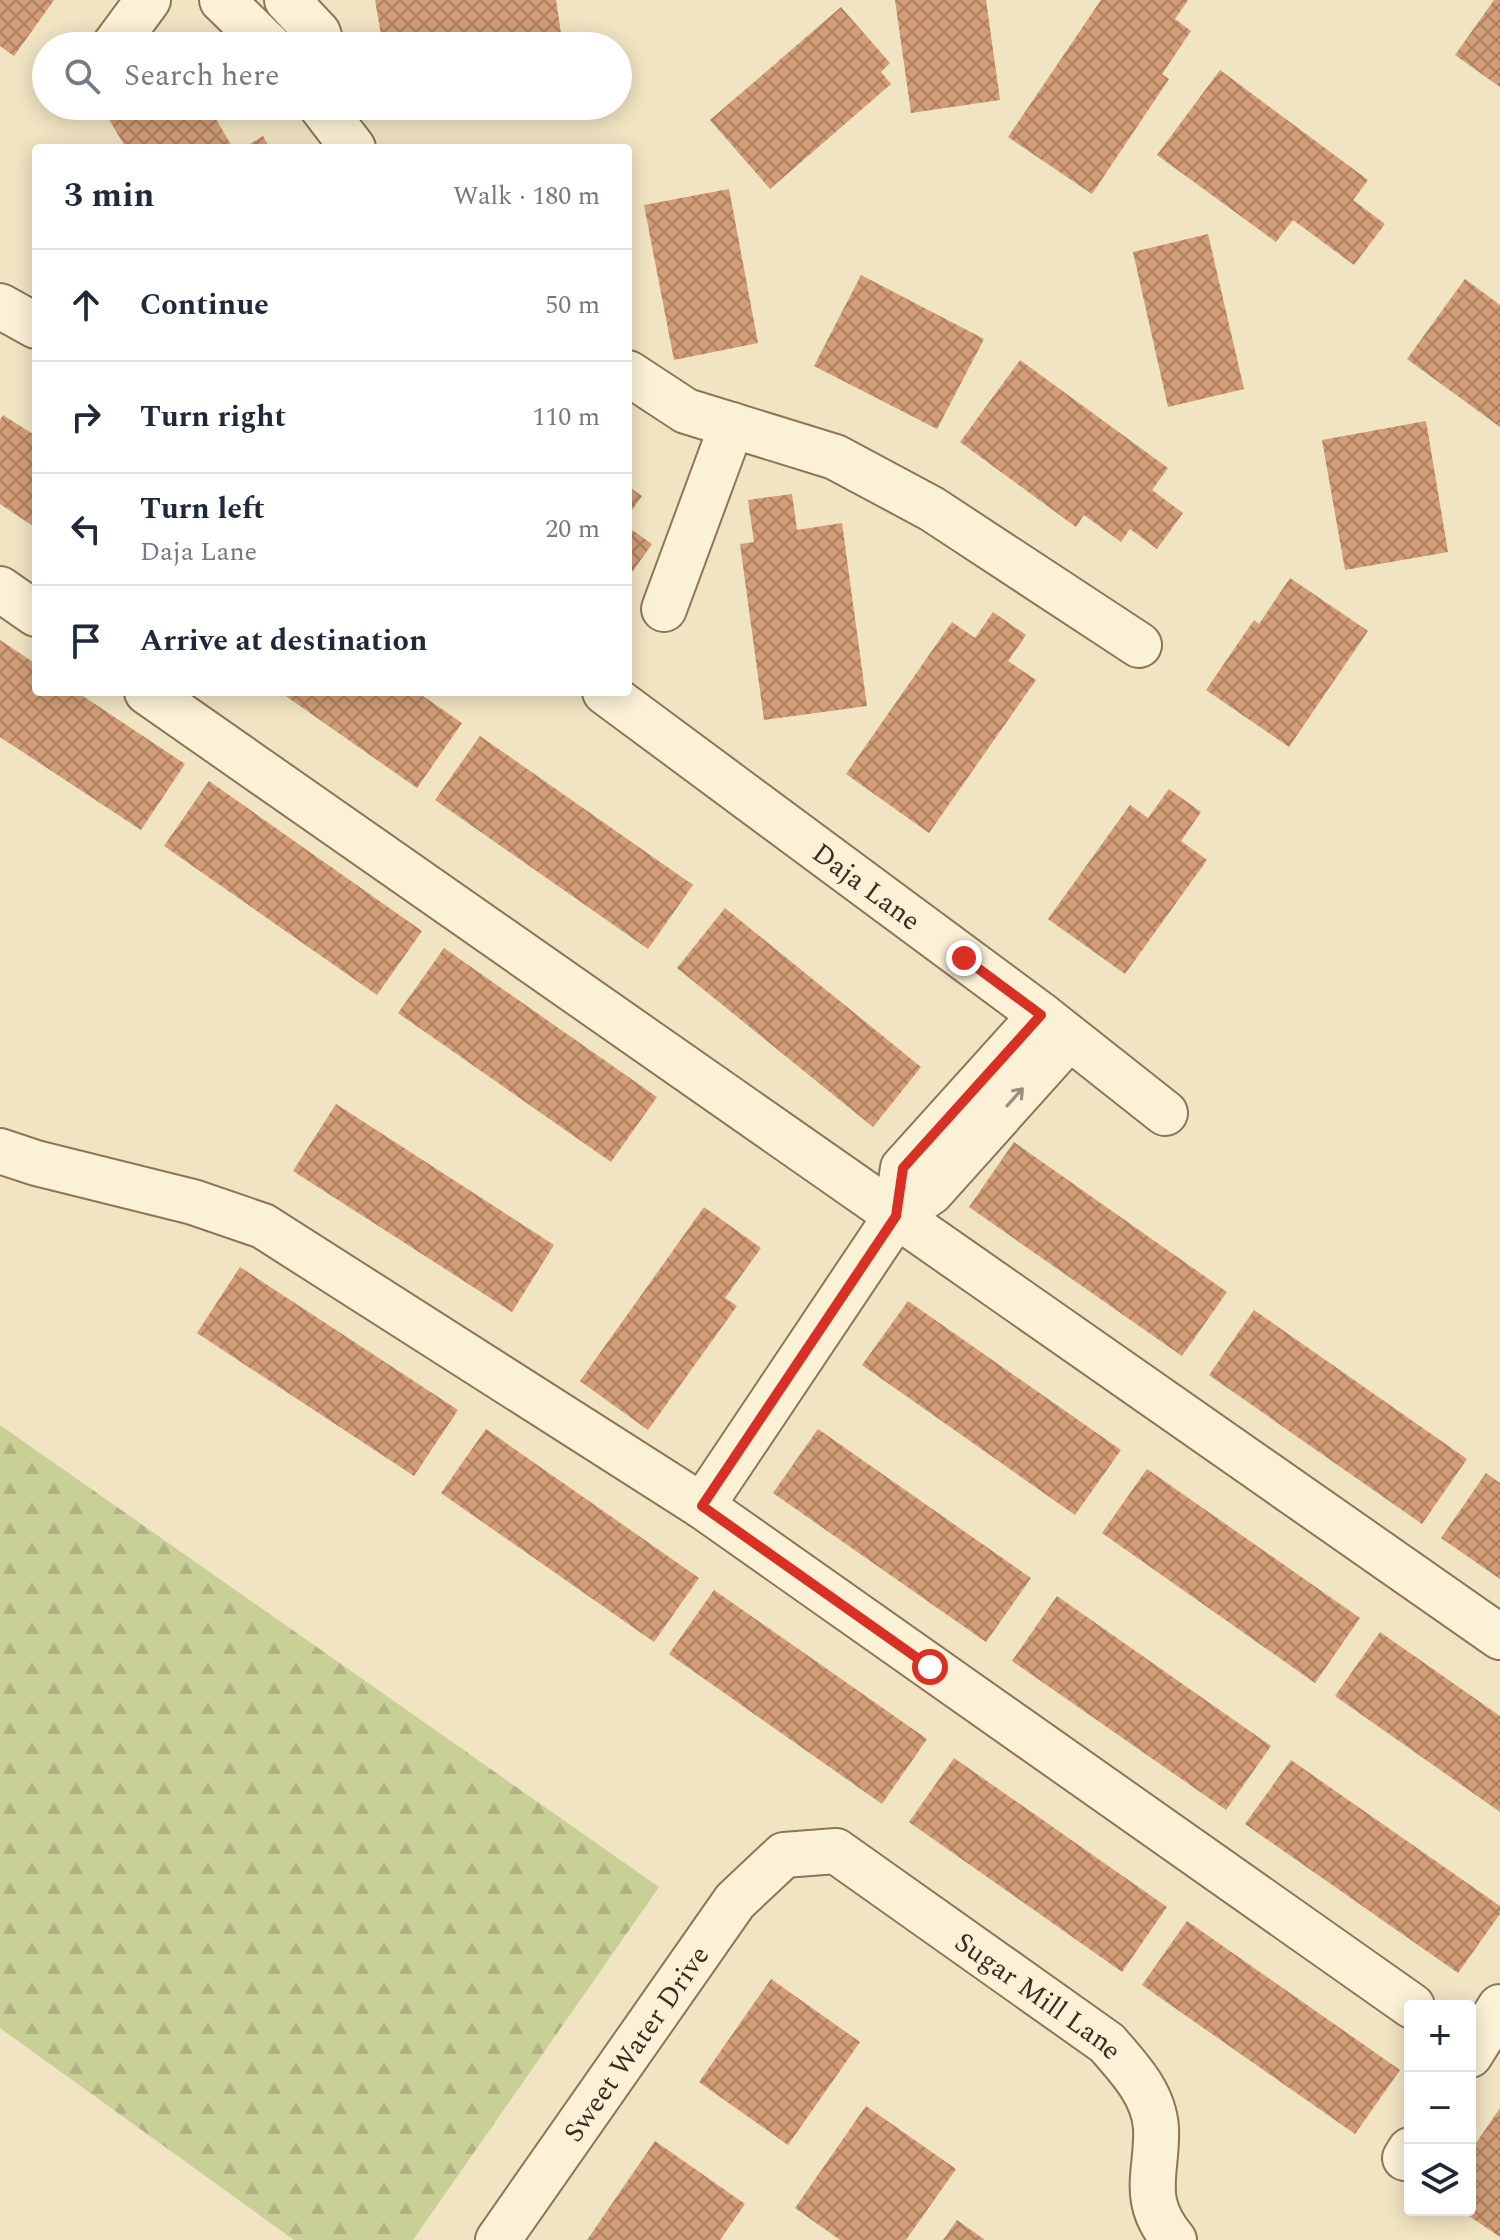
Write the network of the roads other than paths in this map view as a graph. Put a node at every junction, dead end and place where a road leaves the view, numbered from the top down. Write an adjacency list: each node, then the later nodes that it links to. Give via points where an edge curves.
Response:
1 (148, 0): 4 (street)
2 (222, 0): 5 (street)
3 (287, 0): 6 (street)
4 (124, 32)
5 (255, 32)
6 (317, 32)
7 (332, 120): 9 (street)
8 (344, 120): 10 (street)
9 (350, 144)
10 (352, 144)
11 (0, 306): 12 (street)
12 (32, 324)
13 (632, 376): 14 (street, via 686,411)
14 (732, 425): 16 (street); 18 (street, via 835,457 932,509)
15 (0, 589): 17 (street)
16 (664, 609)
17 (32, 611)
18 (1139, 645)
19 (153, 696): 24 (street)
20 (610, 696): 21 (street, Daja Lane)
21 (1055, 1026): 22 (street, Daja Lane); 24 (street, via 903,1168)
22 (1165, 1113)
23 (0, 1151): 25 (street, via 263,1226)
24 (896, 1216): 25 (street); 26 (street)
25 (702, 1506): 28 (street)
26 (1500, 1637)
27 (784, 1855): 31 (street, Sweet Water Drive, via 735,1901); 32 (street, Sugar Mill Lane, via 836,1851 1107,2043 1138,2078 1146,2096 1156,2126 1151,2181 1155,2204)
28 (1404, 2000)
29 (1500, 2007): 30 (street)
30 (1476, 2043)
31 (498, 2240)
32 (1174, 2240)

